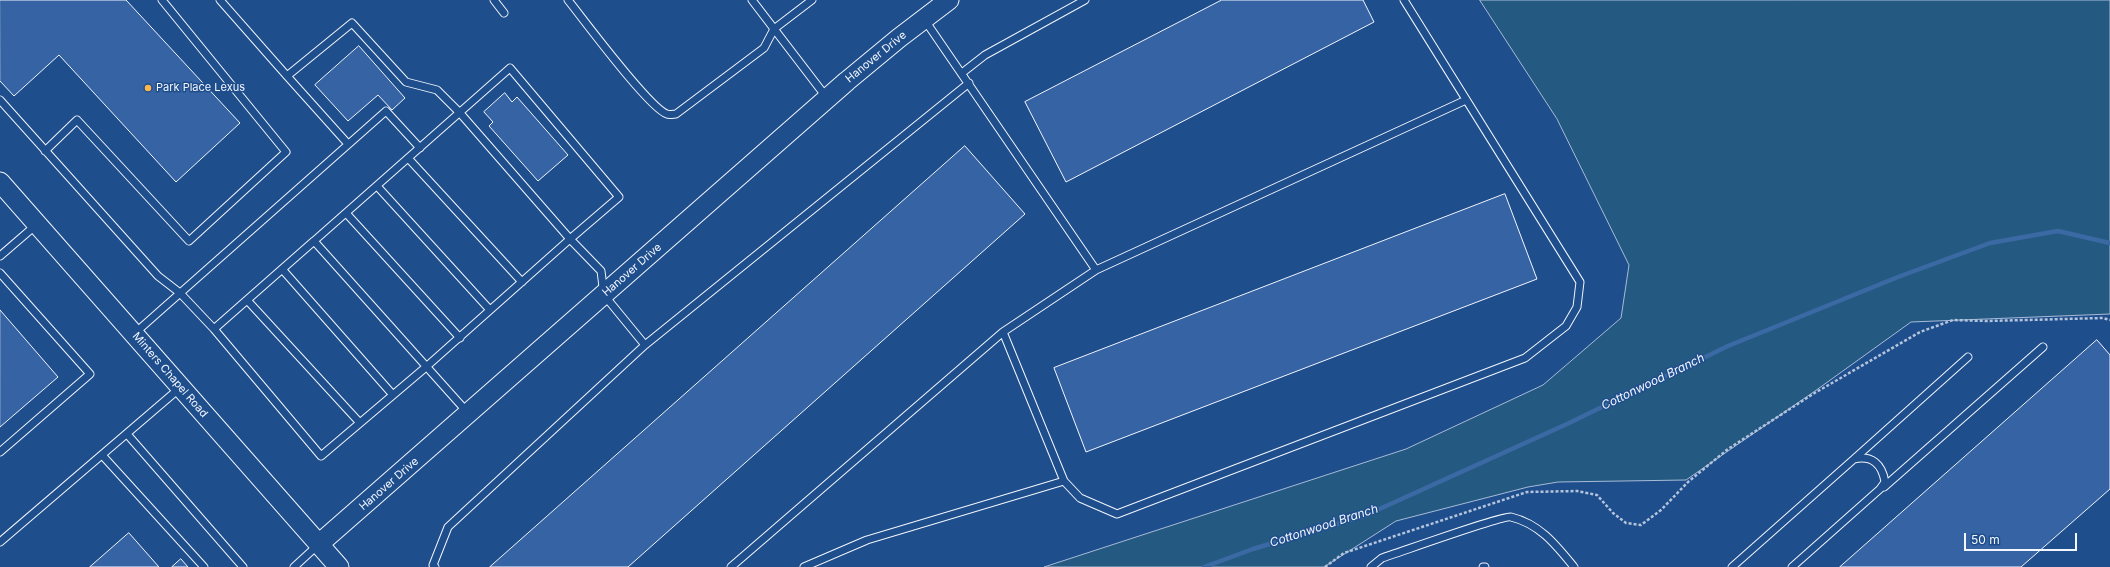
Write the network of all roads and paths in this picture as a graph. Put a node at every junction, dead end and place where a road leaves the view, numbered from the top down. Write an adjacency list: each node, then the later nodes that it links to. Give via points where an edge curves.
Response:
1 (162, 0): 22 (lane, via 286,152 189,241 77,120)
2 (220, 0): 14 (lane)
3 (494, 0): 10 (lane)
4 (568, 0): 12 (lane, via 641,91 667,115 676,114 764,48)
5 (752, 0): 12 (lane)
6 (812, 0): 12 (lane)
7 (949, 0): 11 (street, Hanover Drive)
8 (1085, 0): 13 (lane, via 985,55)
9 (1404, 0): 18 (lane)
10 (504, 13)
11 (924, 19): 13 (lane); 16 (street, Hanover Drive)
12 (774, 29): 16 (lane)
13 (962, 73): 15 (lane)
14 (287, 76): 19 (lane, via 352,23 406,82 437,90); 20 (lane)
15 (969, 83): 32 (lane); 44 (lane)
16 (827, 98): 36 (street, Hanover Drive)
17 (0, 100): 22 (lane)
18 (1466, 100): 32 (lane); 56 (lane, via 1580,282 1577,307 1566,326 1525,358 1117,514 1080,498)
19 (460, 113): 21 (lane); 28 (lane); 28 (lane, via 510,68 619,197)
20 (348, 144): 21 (lane, via 386,111); 35 (lane)
21 (420, 148): 23 (lane)
22 (45, 150): 35 (lane, via 158,276)
23 (408, 158): 25 (lane); 34 (lane)
24 (0, 182): 27 (street, Minters Chapel Road)
25 (377, 186): 26 (lane); 38 (lane)
26 (346, 213): 29 (lane); 43 (lane)
27 (37, 224): 30 (lane); 42 (street, Minters Chapel Road)
28 (570, 239): 34 (lane); 36 (lane, via 601,271)
29 (314, 241): 31 (lane); 47 (lane)
30 (0, 256)
31 (282, 269): 37 (lane); 49 (lane)
32 (1096, 270): 41 (lane)
33 (0, 273): 53 (lane, via 90,374)
34 (522, 282): 38 (lane)
35 (180, 293): 40 (lane); 42 (lane)
36 (604, 295): 44 (lane); 50 (street, Hanover Drive)
37 (247, 300): 40 (lane); 51 (lane)
38 (490, 310): 43 (lane)
39 (2110, 320): 67 (path, via 1954,320 1920,332 1813,394 1728,449 1688,482 1661,510 1640,525 1626,523 1597,495 1578,492 1527,492 1344,553)
40 (214, 329): 51 (lane, via 321,456)
41 (1003, 332): 56 (lane); 65 (lane)
42 (134, 334): 48 (street, Minters Chapel Road)
43 (460, 338): 47 (lane)
44 (645, 345): 64 (lane, via 448,527 433,565)
45 (2043, 347): 57 (lane)
46 (1968, 357): 55 (lane)
47 (426, 367): 49 (lane); 50 (lane)
48 (181, 387): 52 (lane); 59 (street, Minters Chapel Road)
49 (393, 395): 51 (lane)
50 (468, 414): 59 (street, Hanover Drive)
51 (360, 423)
52 (127, 434): 54 (lane); 61 (lane)
53 (0, 452)
54 (102, 455): 58 (lane); 60 (lane)
55 (1854, 459): 57 (lane, via 1871,459 1878,465 1884,474 1885,482); 70 (lane)
56 (1064, 481): 66 (lane, via 867,540)
57 (1880, 489): 71 (lane)
58 (0, 542)
59 (319, 544): 62 (lane); 63 (street, Minters Chapel Road)
60 (204, 567)
61 (243, 567)
62 (294, 567)
63 (339, 567)
64 (435, 567)
65 (731, 567)
66 (804, 567)
67 (1325, 567)
68 (1371, 567): 69 (lane, via 1382,558 1509,516 1530,524 1548,536)
69 (1574, 567)
70 (1732, 567)
71 (1792, 567)

